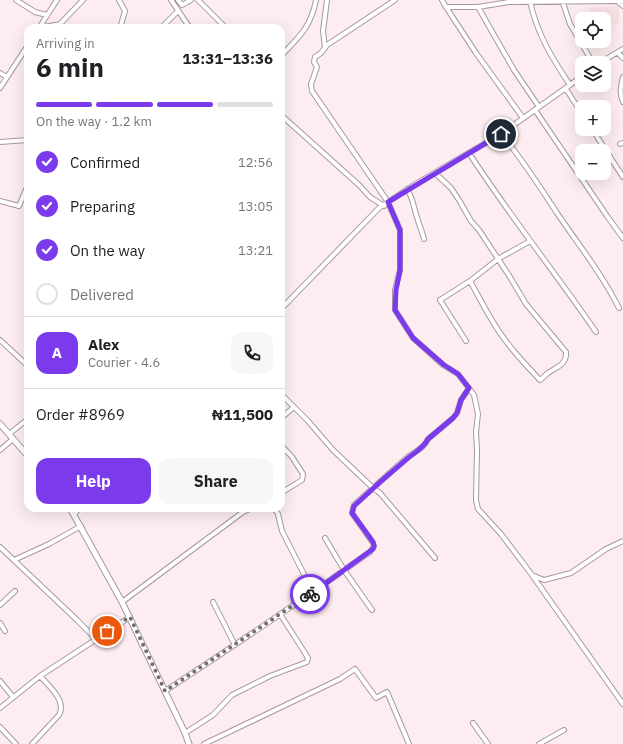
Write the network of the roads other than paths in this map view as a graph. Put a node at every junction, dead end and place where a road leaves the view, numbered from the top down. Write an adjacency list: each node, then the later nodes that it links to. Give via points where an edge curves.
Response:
1 (16, 0): 23 (street, via 35,12)
2 (57, 0): 23 (street)
3 (83, 0): 25 (street)
4 (119, 0): 26 (street, via 125,11)
5 (171, 0): 22 (street)
6 (178, 0): 7 (street, via 182,5)
7 (191, 0)
8 (198, 0): 29 (street)
9 (316, 0): 33 (street, via 311,21)
10 (327, 0): 30 (street, via 323,31)
11 (395, 0): 30 (street)
12 (442, 0): 20 (street)
13 (562, 0): 14 (street); 16 (street); 35 (street, via 570,24)
14 (588, 0): 18 (street)
15 (518, 1): 16 (street); 21 (street)
16 (530, 1): 42 (street, via 543,40)
17 (623, 1): 18 (street)
18 (618, 2): 19 (street)
19 (623, 6)
20 (446, 7): 21 (street); 49 (street)
21 (478, 7): 47 (street, via 514,70)
22 (178, 11): 27 (street); 28 (street)
23 (47, 15): 24 (street)
24 (41, 24)
25 (60, 24)
26 (121, 24)
27 (165, 24)
28 (187, 24)
29 (222, 24)
30 (325, 48): 61 (street, via 314,60 317,67 311,84 312,91)
31 (623, 49): 34 (street)
32 (24, 51): 39 (street)
33 (285, 52)
34 (618, 53): 36 (street); 37 (street)
35 (589, 56)
36 (611, 57)
37 (623, 58)
38 (0, 73): 39 (street)
39 (7, 77): 43 (street)
40 (623, 77): 45 (street)
41 (575, 82): 42 (street)
42 (570, 86): 44 (street)
43 (0, 88)
44 (566, 89): 46 (street); 47 (street)
45 (623, 102)
46 (575, 103)
47 (539, 107): 48 (street)
48 (535, 110): 49 (street); 63 (street)
49 (523, 118): 51 (street)
50 (285, 119): 62 (street, via 370,197)
51 (501, 134): 55 (street); 69 (street, via 539,184 610,289)
52 (597, 136): 57 (street)
53 (24, 140): 54 (street)
54 (0, 142)
55 (469, 154): 56 (street); 65 (street)
56 (435, 173): 58 (street); 66 (street, via 451,188)
57 (623, 177)
58 (407, 189): 61 (street); 64 (street, via 412,197)
59 (24, 194): 60 (street, via 19,206)
60 (0, 201)
61 (388, 202): 62 (street); 74 (street, via 400,230 400,270 395,310 413,338 458,374)
62 (384, 206): 68 (street, via 379,208)
63 (623, 238)
64 (424, 239)
65 (530, 241): 66 (street); 70 (street)
66 (498, 259): 67 (street); 67 (street, via 526,304 566,352 564,362 558,368 540,380 521,361 501,334)
67 (470, 281): 72 (street, via 440,300)
68 (285, 304)
69 (619, 308)
70 (596, 332)
71 (0, 340): 73 (street)
72 (466, 341)
73 (24, 362)
74 (469, 388): 84 (street, via 453,418); 96 (street, via 474,395 478,414 478,509 501,534)
75 (285, 398): 76 (street)
76 (294, 407): 77 (street); 84 (street, via 333,450)
77 (285, 415)
78 (24, 423): 80 (street)
79 (0, 424): 80 (main road)
80 (11, 437): 82 (street); 83 (main road)
81 (285, 449): 85 (street, via 304,477)
82 (0, 450)
83 (24, 452)
84 (373, 488): 93 (street, via 385,498); 95 (street, via 354,506 352,513 374,546 370,552)
85 (285, 491)
86 (243, 512): 99 (street)
87 (277, 512): 98 (street, via 282,531)
88 (74, 514): 89 (main road)
89 (81, 526): 94 (street); 99 (main road)
90 (325, 538): 95 (street)
91 (623, 541): 96 (street, via 606,549 571,573 544,580)
92 (0, 547): 94 (street)
93 (435, 558)
94 (14, 560): 107 (street)
95 (344, 570): 98 (street); 102 (street)
96 (532, 576): 113 (street)
97 (15, 591): 101 (street)
98 (313, 592): 103 (street)
99 (122, 602): 104 (main road)
100 (213, 602): 108 (street)
101 (0, 606)
102 (372, 610)
103 (280, 614): 108 (street); 118 (street, via 308,658 307,662 270,676 232,696 213,715)
104 (130, 617): 107 (street); 111 (main road)
105 (0, 623): 106 (street)
106 (5, 631)
107 (96, 639): 109 (street)
108 (235, 646): 111 (street)
109 (40, 676): 112 (street); 120 (street, via 58,698 62,710)
110 (0, 681): 112 (street)
111 (165, 691): 118 (main road)
112 (13, 697): 114 (street)
113 (623, 704)
114 (0, 708)
115 (473, 723): 124 (street)
116 (0, 726): 119 (street)
117 (564, 730): 125 (street)
118 (186, 733): 121 (main road)
119 (16, 744)
120 (32, 744)
121 (189, 744)
122 (204, 744): 123 (street, via 355,669 376,698 387,692)
123 (409, 744)
124 (488, 744)
125 (539, 744)

